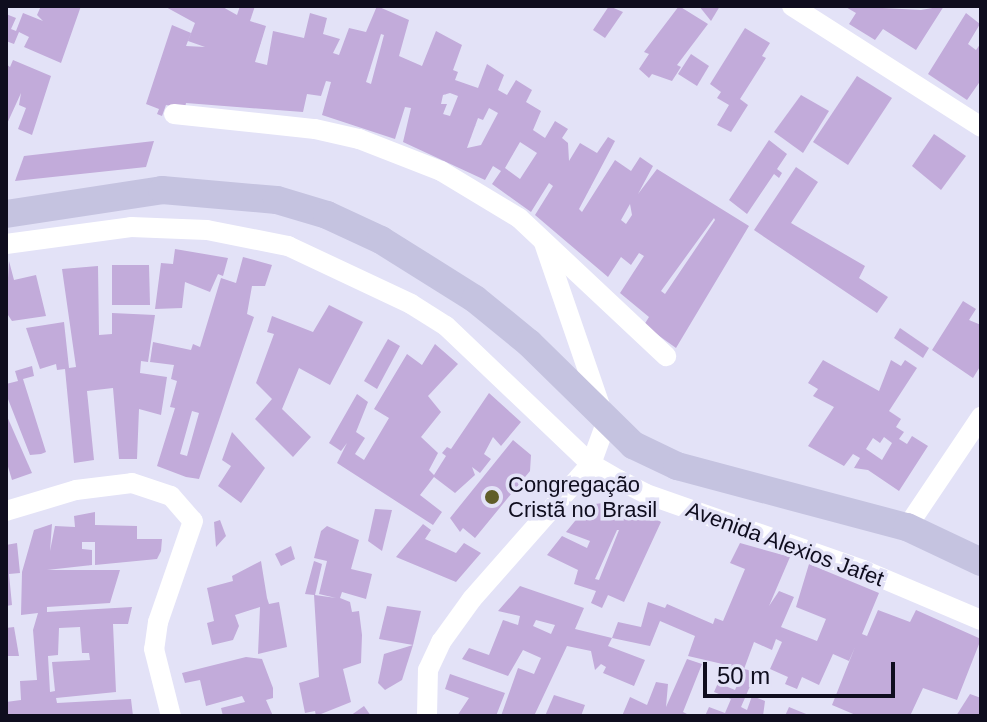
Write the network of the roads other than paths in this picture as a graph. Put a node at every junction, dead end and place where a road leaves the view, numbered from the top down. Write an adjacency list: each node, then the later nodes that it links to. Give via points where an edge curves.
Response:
1 (792, 6): 3 (street)
2 (174, 114): 5 (street, via 275,123 359,139 441,171 499,203)
3 (981, 127)
4 (6, 214): 9 (main road, Avenida Alexios Jafet, via 162,190 277,200 327,215 381,240 475,299 529,343)
5 (543, 238): 7 (street); 9 (street)
6 (6, 244): 10 (street, Avenida Alexios Jafet, via 131,227 207,230 288,246 446,326)
7 (666, 356)
8 (981, 417): 12 (street)
9 (606, 423): 10 (street); 12 (main road, Avenida Alexios Jafet, via 633,445 677,466)
10 (591, 464): 14 (street, Avenida Alexios Jafet, via 646,494 863,570); 16 (street, via 472,599 441,642 428,670)
11 (6, 511): 15 (street, via 76,490 132,483 171,496 193,521 158,622 154,649)
12 (907, 527): 13 (main road, Avenida Alexios Jafet)
13 (981, 562)
14 (981, 620)
15 (171, 716)
16 (427, 716)

